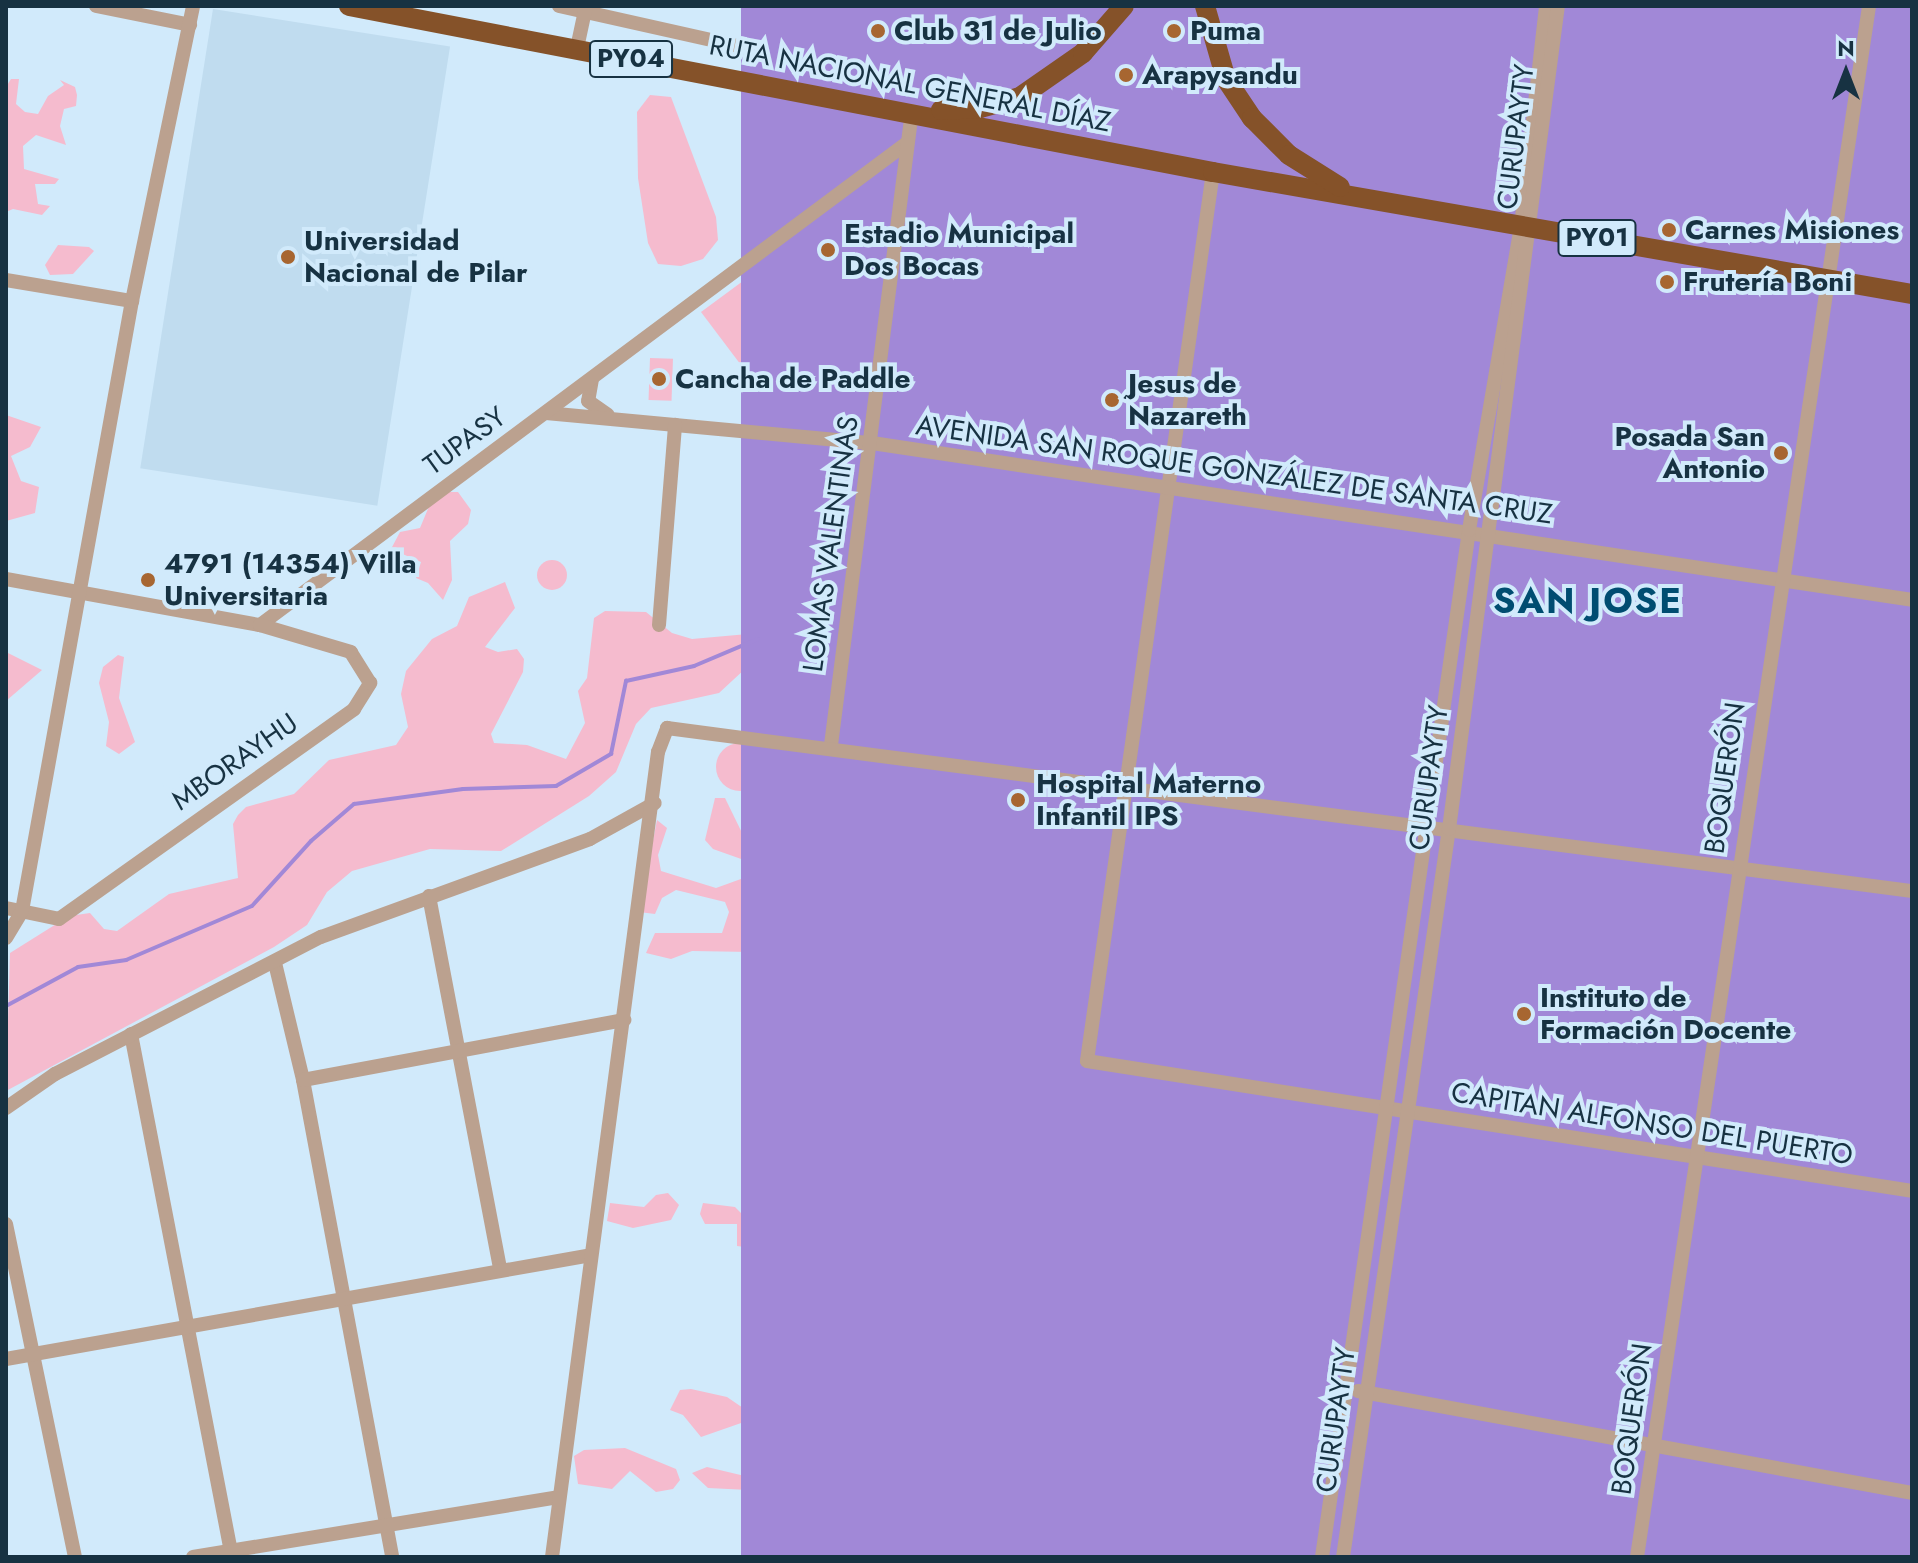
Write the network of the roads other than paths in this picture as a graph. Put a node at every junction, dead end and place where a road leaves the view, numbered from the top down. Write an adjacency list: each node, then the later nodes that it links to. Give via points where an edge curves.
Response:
1 (96, 6): 11 (street)
2 (193, 6): 11 (street)
3 (349, 6): 13 (highway, RUTA NACIONAL GENERAL DÍAZ / PY04)
4 (559, 6): 10 (street)
5 (1124, 6): 14 (highway, via 1083,53 1020,97 980,108)
6 (1205, 6): 17 (highway, PY01, via 1226,79 1252,118 1312,172)
7 (1546, 6): 18 (street, CURUPAYTY)
8 (1558, 6): 18 (street, CURUPAYTY)
9 (1869, 6): 20 (street, BOQUERÓN)
10 (585, 8): 12 (street); 13 (street)
11 (190, 25): 22 (street)
12 (742, 47)
13 (577, 48): 14 (highway, RUTA NACIONAL GENERAL DÍAZ / PY04)
14 (912, 111): 15 (street, LOMAS VALENTINAS); 16 (highway, RUTA NACIONAL GENERAL DÍAZ / PY04)
15 (907, 143): 23 (street, TUPASY); 27 (street, LOMAS VALENTINAS)
16 (1213, 172): 17 (highway, RUTA NACIONAL GENERAL DÍAZ / PY04); 28 (street)
17 (1367, 197): 18 (highway, PY01)
18 (1526, 226): 20 (highway, PY01); 29 (street, CURUPAYTY); 30 (street, CURUPAYTY)
19 (6, 280): 22 (street)
20 (1827, 280): 21 (highway, PY01); 32 (street, BOQUERÓN)
21 (1912, 294)
22 (132, 301): 33 (street)
23 (592, 379): 24 (street, TUPASY); 25 (street, via 588,401)
24 (546, 413): 25 (street, AVENIDA SAN ROQUE GONZÁLEZ DE SANTA CRUZ); 35 (street, TUPASY)
25 (619, 420): 26 (street, AVENIDA SAN ROQUE GONZÁLEZ DE SANTA CRUZ)
26 (675, 425): 27 (street, AVENIDA SAN ROQUE GONZÁLEZ DE SANTA CRUZ); 36 (street)
27 (872, 443): 28 (street, AVENIDA SAN ROQUE GONZÁLEZ DE SANTA CRUZ); 37 (street, LOMAS VALENTINAS)
28 (1165, 488): 29 (street, AVENIDA SAN ROQUE GONZÁLEZ DE SANTA CRUZ); 38 (street)
29 (1469, 530): 30 (street, AVENIDA SAN ROQUE GONZÁLEZ DE SANTA CRUZ); 40 (street, CURUPAYTY)
30 (1489, 533): 32 (street, AVENIDA SAN ROQUE GONZÁLEZ DE SANTA CRUZ); 41 (street, CURUPAYTY)
31 (6, 579): 33 (street)
32 (1779, 581): 34 (street, AVENIDA SAN ROQUE GONZÁLEZ DE SANTA CRUZ); 42 (street, BOQUERÓN)
33 (78, 592): 35 (street); 46 (street)
34 (1912, 600)
35 (260, 625): 46 (street, MBORAYHU, via 351,652 370,683 354,709 59,919)
36 (659, 625)
37 (831, 745): 38 (street); 39 (street, via 667,728 658,752)
38 (1127, 787): 40 (street); 54 (street, CAPITAN ALFONSO DEL PUERTO, via 1087,1061)
39 (655, 803): 44 (street, via 577,844); 49 (street)
40 (1428, 826): 41 (street); 54 (street, CURUPAYTY)
41 (1449, 829): 42 (street); 55 (street, CURUPAYTY)
42 (1739, 866): 43 (street); 56 (street, BOQUERÓN)
43 (1912, 891)
44 (429, 896): 48 (street, via 321,937); 51 (street)
45 (6, 908): 46 (street, MBORAYHU)
46 (22, 911): 47 (street)
47 (6, 938)
48 (275, 963): 50 (street); 52 (street)
49 (624, 1020): 51 (street); 59 (street)
50 (131, 1034): 53 (street, via 55,1074); 62 (street)
51 (457, 1055): 52 (street); 60 (street)
52 (303, 1080): 61 (street)
53 (6, 1108)
54 (1385, 1109): 55 (street, CAPITAN ALFONSO DEL PUERTO); 65 (street, CURUPAYTY)
55 (1405, 1112): 56 (street, CAPITAN ALFONSO DEL PUERTO); 66 (street, CURUPAYTY)
56 (1694, 1159): 57 (street, CAPITAN ALFONSO DEL PUERTO); 67 (street, BOQUERÓN)
57 (1912, 1191)
58 (6, 1224): 63 (street)
59 (591, 1255): 60 (street); 69 (street)
60 (500, 1268): 61 (street)
61 (343, 1296): 62 (street); 70 (street)
62 (190, 1326): 63 (street); 71 (street)
63 (31, 1355): 64 (street); 72 (street)
64 (6, 1359)
65 (1346, 1389): 66 (street); 76 (street, CURUPAYTY)
66 (1367, 1393): 67 (street); 77 (street, CURUPAYTY)
67 (1656, 1448): 68 (street); 78 (street, BOQUERÓN)
68 (1912, 1493)
69 (558, 1497): 70 (street); 75 (street)
70 (385, 1523): 71 (street); 74 (street)
71 (231, 1554): 73 (street)
72 (75, 1557)
73 (193, 1557)
74 (392, 1557)
75 (552, 1557)
76 (1322, 1557)
77 (1343, 1557)
78 (1637, 1557)

